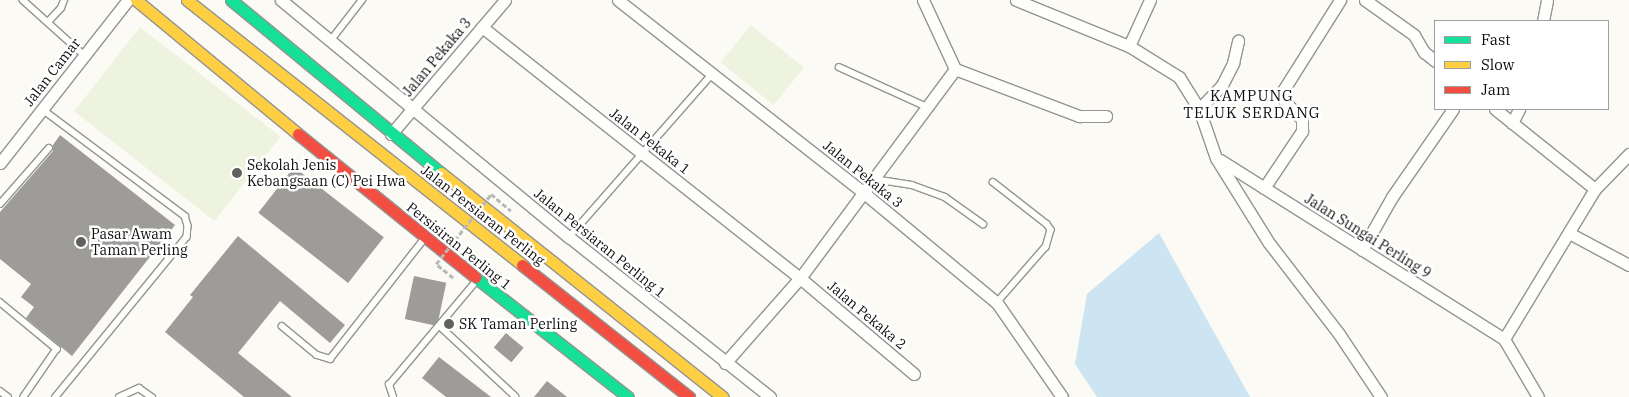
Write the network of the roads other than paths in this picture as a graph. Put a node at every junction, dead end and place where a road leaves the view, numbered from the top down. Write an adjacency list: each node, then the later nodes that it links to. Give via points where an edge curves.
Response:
1 (23, 0): 18 (lane)
2 (64, 0): 18 (lane)
3 (128, 0): 23 (street, Jalan Camar)
4 (136, 0): 51 (main road, Persisiran Perling 1)
5 (187, 0): 73 (main road, Jalan Persiaran Perling)
6 (231, 0): 37 (main road, Jalan Persiaran Perling)
7 (281, 0): 20 (street)
8 (362, 0): 20 (lane)
9 (505, 0): 19 (street, Jalan Pekaka 3)
10 (618, 0): 27 (street, Jalan Pekaka 3)
11 (923, 0): 26 (street)
12 (1150, 0): 22 (street)
13 (1340, 0): 45 (street, via 1284,89 1285,102 1302,119 1302,131)
14 (1365, 0): 24 (street, via 1414,35 1424,52)
15 (1547, 0): 17 (street)
16 (1022, 1): 22 (street)
17 (1543, 20)
18 (48, 22): 23 (lane)
19 (482, 27): 28 (street, Jalan Pekaka 3); 39 (street, Jalan Pekaka 1)
20 (331, 40): 28 (street)
21 (1238, 41): 31 (street, via 1233,63 1222,85)
22 (1129, 46): 31 (street, via 1179,77)
23 (84, 55): 30 (street, Jalan Camar)
24 (1434, 60)
25 (839, 67): 29 (lane)
26 (955, 69): 29 (street); 35 (street, via 1079,116)
27 (712, 74): 39 (lane); 47 (street, Jalan Pekaka 3)
28 (414, 107): 37 (street, Jalan Pekaka 3); 52 (street, Jalan Persiaran Perling 1)
29 (927, 107): 43 (street)
30 (42, 109): 42 (street, Jalan Camar); 68 (lane, via 185,216 188,226 187,238)
31 (1199, 109): 41 (street)
32 (1452, 110): 53 (street, via 1392,197)
33 (1496, 110): 36 (street)
34 (1518, 110): 36 (street)
35 (1106, 116)
36 (1512, 123): 46 (street)
37 (391, 134): 74 (main road, Jalan Persiaran Perling)
38 (49, 148): 48 (lane)
39 (640, 152): 52 (lane); 55 (street, Jalan Pekaka 1)
40 (1629, 154): 46 (street)
41 (1216, 158): 45 (street, Jalan Sungai Perling 9); 77 (street, via 1269,243 1339,334)
42 (0, 162)
43 (874, 179): 47 (street); 49 (lane, via 945,196)
44 (993, 182): 58 (lane, via 1051,230 1046,247)
45 (1264, 188): 53 (street, Jalan Sungai Perling 9)
46 (1596, 189): 50 (street)
47 (864, 193): 55 (street); 58 (street, Jalan Pekaka 3)
48 (0, 204)
49 (983, 224)
50 (1569, 233): 54 (street); 61 (street)
51 (425, 237): 56 (main road, Persisiran Perling 1); 59 (lane, via 330,359 318,355)
52 (568, 237): 62 (street, Jalan Persiaran Perling 1)
53 (1362, 250): 61 (street, Jalan Sungai Perling 9)
54 (1629, 265)
55 (800, 278): 62 (street); 63 (street, Jalan Pekaka 2)
56 (477, 280): 60 (lane); 72 (main road, Persisiran Perling 1)
57 (0, 302): 67 (lane, via 57,349)
58 (997, 303): 76 (street, Jalan Pekaka 3)
59 (282, 326)
60 (440, 326): 65 (lane); 71 (lane, via 390,385)
61 (1504, 339): 78 (street)
62 (726, 363): 75 (street, Jalan Persiaran Perling 1)
63 (914, 374)
64 (0, 391): 66 (lane)
65 (515, 396)
66 (8, 397)
67 (24, 397)
68 (56, 397)
69 (120, 397): 70 (lane, via 139,388)
70 (152, 397)
71 (394, 397)
72 (628, 397)
73 (689, 397)
74 (723, 397)
75 (770, 397)
76 (1062, 397)
77 (1381, 397)
78 (1538, 397)

